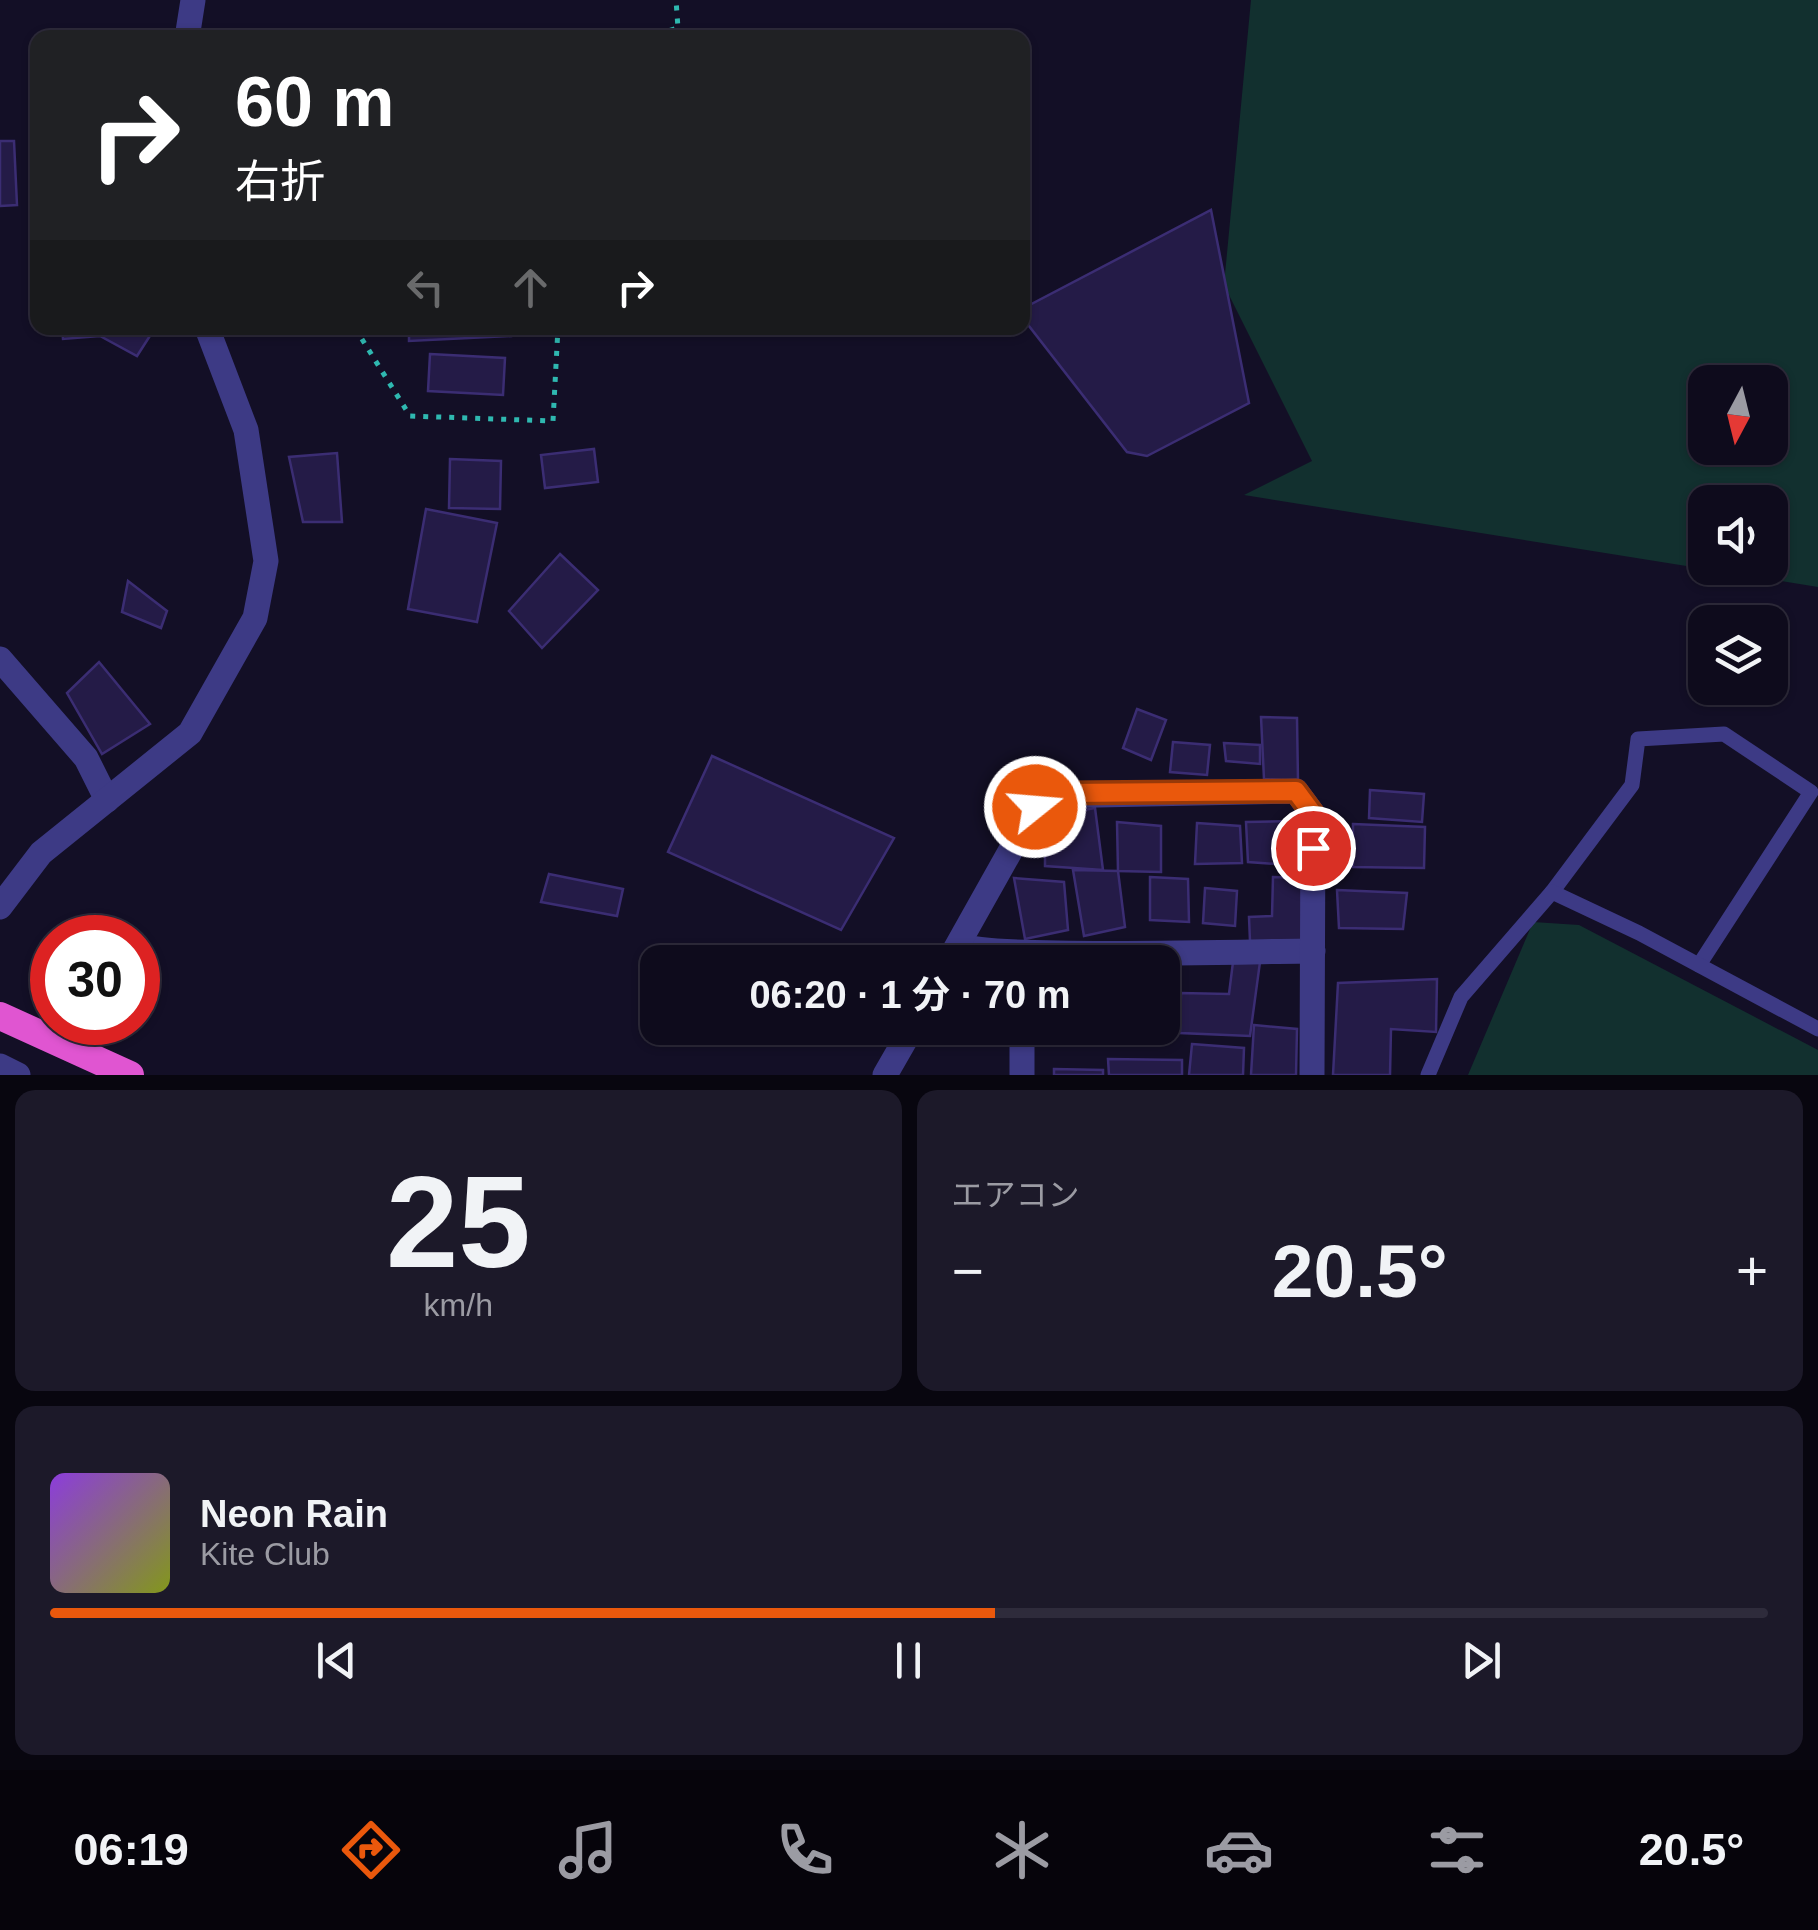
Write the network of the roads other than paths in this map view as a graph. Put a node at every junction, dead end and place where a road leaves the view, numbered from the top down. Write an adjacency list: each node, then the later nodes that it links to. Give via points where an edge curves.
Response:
1 (193, 0): 2 (street)
2 (187, 30)
3 (209, 335): 5 (street, via 246,430 266,560 255,618 190,733)
4 (0, 658): 5 (street, via 86,758)
5 (107, 800): 7 (street, via 41,853)
6 (1552, 892): 11 (lane); 11 (lane, via 1632,785 1638,738 1724,734 1812,792); 22 (lane, via 1460,997)
7 (0, 907)
8 (958, 945): 9 (street, via 1035,807 1048,796 1296,791 1313,814)
9 (1313, 951): 10 (street); 21 (street)
10 (1180, 954)
11 (1699, 965): 13 (lane)
12 (0, 1016): 18 (highway)
13 (1818, 1028)
14 (902, 1045): 19 (street)
15 (1022, 1045): 20 (street)
16 (0, 1066): 17 (street)
17 (18, 1075)
18 (130, 1075)
19 (885, 1075)
20 (1022, 1075)
21 (1312, 1075)
22 (1428, 1075)

